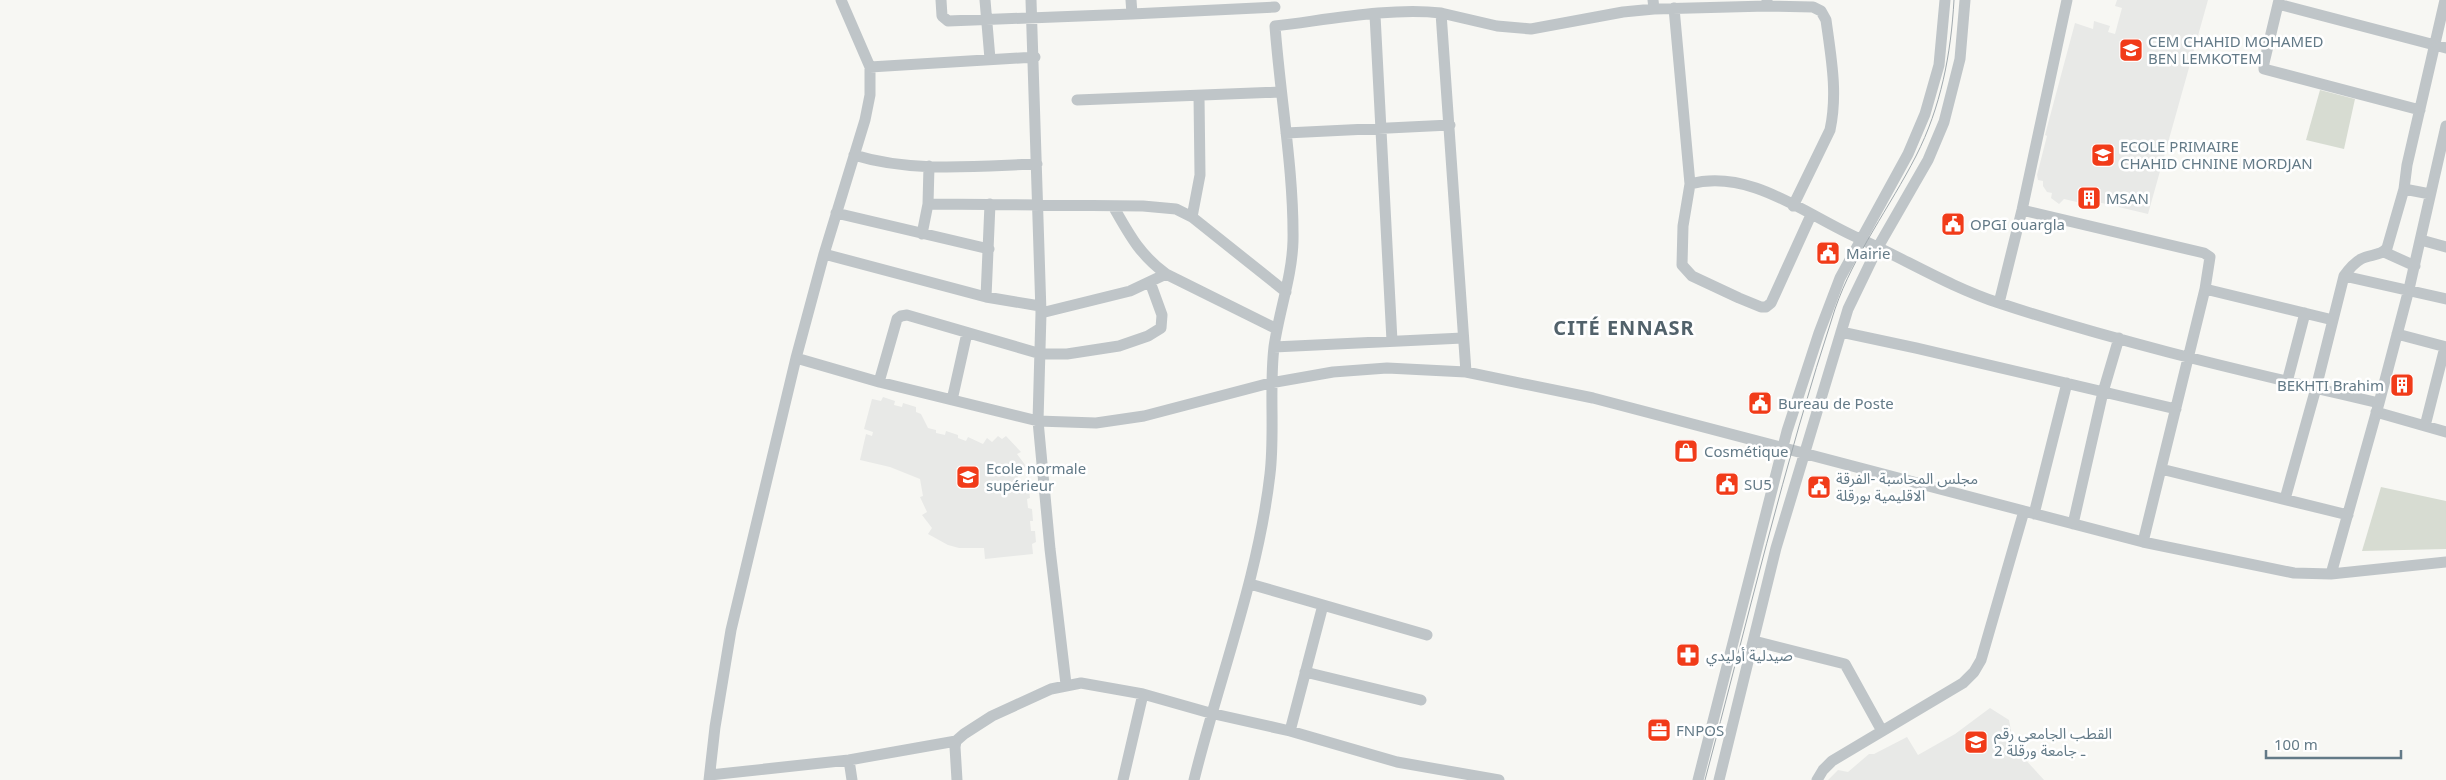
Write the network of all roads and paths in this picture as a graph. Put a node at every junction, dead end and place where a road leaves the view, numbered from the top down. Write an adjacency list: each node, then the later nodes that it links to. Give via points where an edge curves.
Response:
1 (841, 0): 26 (street)
2 (941, 0): 21 (street, via 942,16 948,22)
3 (985, 0): 21 (street)
4 (1032, 0): 20 (street)
5 (1131, 0): 18 (street)
6 (1945, 0): 52 (street, via 1939,65 1925,114 1908,154)
7 (1965, 0): 54 (street, via 1960,59 1944,122 1928,160)
8 (2067, 0): 47 (street)
9 (2444, 0): 23 (street)
10 (2278, 2): 23 (street); 30 (street, via 2264,63 2267,72)
11 (1767, 3): 16 (street); 46 (street, via 1813,7 1821,11 1826,20 1835,93 1830,130)
12 (1221, 4): 13 (street); 15 (street)
13 (1276, 4): 22 (street)
14 (1653, 4): 16 (street); 17 (street, via 1531,29 1497,26)
15 (1175, 5): 18 (street)
16 (1674, 8): 39 (street)
17 (1441, 13): 19 (street); 31 (street)
18 (1132, 14): 20 (street)
19 (1376, 15): 22 (street); 33 (street)
20 (1033, 19): 21 (street); 24 (street)
21 (986, 21): 25 (street)
22 (1275, 26): 27 (street)
23 (2440, 47): 30 (street)
24 (1035, 57): 25 (street); 36 (street)
25 (990, 59): 26 (street)
26 (870, 66): 35 (street, via 870,95)
27 (1280, 92): 28 (street); 34 (street)
28 (1199, 96): 29 (street); 50 (street, via 1200,176)
29 (1076, 100)
30 (2420, 110): 40 (street)
31 (1450, 125): 33 (street); 76 (street)
32 (2446, 126): 38 (street)
33 (1380, 128): 34 (street); 78 (street)
34 (1286, 133): 65 (street, via 1293,242)
35 (854, 155): 37 (street); 48 (street)
36 (1037, 164): 37 (street); 44 (street)
37 (930, 166): 42 (street)
38 (2441, 170): 41 (street)
39 (1690, 184): 46 (street, via 1734,182 1762,190); 49 (street, via 1683,226 1682,265 1692,276 1761,307 1771,303)
40 (2404, 189): 41 (street); 57 (street)
41 (2430, 194): 53 (street)
42 (928, 204): 43 (street); 51 (street)
43 (990, 204): 44 (street); 56 (street)
44 (1038, 204): 45 (street); 69 (street)
45 (1113, 206): 50 (street, via 1176,209); 60 (street, via 1136,247)
46 (1793, 206): 49 (street)
47 (2022, 210): 63 (street, via 2207,254 2211,260); 68 (street)
48 (836, 213): 51 (street); 58 (street)
49 (1812, 215): 52 (street)
50 (1192, 217): 65 (street)
51 (922, 234): 56 (street)
52 (1860, 239): 54 (street); 97 (street, via 1840,278 1819,333)
53 (2420, 240): 55 (street); 59 (street)
54 (1878, 246): 68 (street); 73 (street, via 1853,296)
55 (2446, 247)
56 (989, 249): 66 (street)
57 (2384, 252): 59 (street); 61 (street, via 2362,258)
58 (824, 254): 66 (street); 82 (street)
59 (2414, 266): 64 (street)
60 (1166, 274): 62 (street); 72 (street)
61 (2344, 276): 64 (street); 71 (street)
62 (1150, 282): 69 (street, via 1130,292); 81 (street, via 1162,319 1157,332 1091,352)
63 (2206, 289): 70 (street); 83 (street)
64 (2409, 289): 67 (street); 75 (street)
65 (1286, 292): 72 (street)
66 (986, 297): 69 (street)
67 (2446, 299)
68 (1998, 303): 77 (street)
69 (1040, 309): 81 (street)
70 (2305, 313): 71 (street); 86 (street)
71 (2333, 320): 89 (street)
72 (1277, 329): 79 (street)
73 (1841, 332): 88 (street); 98 (street)
74 (967, 333): 81 (street); 85 (street, via 901,316 897,319); 91 (street)
75 (2397, 334): 80 (street); 92 (street)
76 (1463, 338): 78 (street); 84 (street)
77 (2119, 338): 83 (street); 90 (street)
78 (1392, 341): 79 (street)
79 (1274, 347): 87 (street)
80 (2446, 347): 95 (street)
81 (1041, 354): 94 (street)
82 (796, 358): 85 (street); 121 (street, via 731,630)
83 (2188, 358): 86 (street); 93 (street)
84 (1466, 372): 87 (street, via 1424,368 1362,369); 97 (street, via 1593,398)
85 (879, 382): 91 (street)
86 (2287, 382): 89 (street)
87 (1270, 383): 94 (street, via 1116,421); 107 (street, via 1270,473)
88 (2067, 383): 90 (street); 101 (street)
89 (2316, 388): 92 (street); 100 (street)
90 (2103, 392): 93 (street); 103 (street)
91 (952, 400): 94 (street)
92 (2378, 408): 95 (street); 102 (street)
93 (2176, 409): 99 (street)
94 (1038, 421): 112 (street)
95 (2426, 426): 96 (street)
96 (2446, 432)
97 (1783, 448): 98 (street); 127 (street)
98 (1806, 455): 101 (street); 110 (street, via 1776,548)
99 (2161, 469): 100 (street); 104 (street)
100 (2285, 499): 102 (street)
101 (2029, 513): 103 (street); 117 (street, via 1981,660 1974,672 1956,688)
102 (2348, 515): 106 (street)
103 (2073, 524): 104 (street)
104 (2143, 542): 106 (street, via 2277,570)
105 (2446, 562): 106 (street)
106 (2331, 574)
107 (1250, 584): 108 (street); 115 (street)
108 (1322, 605): 109 (street); 111 (street)
109 (1427, 635)
110 (1754, 641): 117 (street, via 1845,664); 128 (street)
111 (1305, 672): 114 (street); 116 (street)
112 (1066, 684): 113 (street, via 1099,685); 118 (street, via 992,716)
113 (1143, 694): 115 (street); 124 (street)
114 (1421, 700)
115 (1210, 713): 116 (street); 125 (street)
116 (1290, 731): 126 (street, via 1397,762)
117 (1882, 732): 129 (street, via 1832,762)
118 (956, 741): 119 (street); 123 (street)
119 (849, 760): 120 (street); 122 (street)
120 (770, 774): 121 (street)
121 (709, 777)
122 (852, 780)
123 (957, 780)
124 (1123, 780)
125 (1194, 780)
126 (1500, 780)
127 (1698, 780)
128 (1719, 780)
129 (1817, 780)

